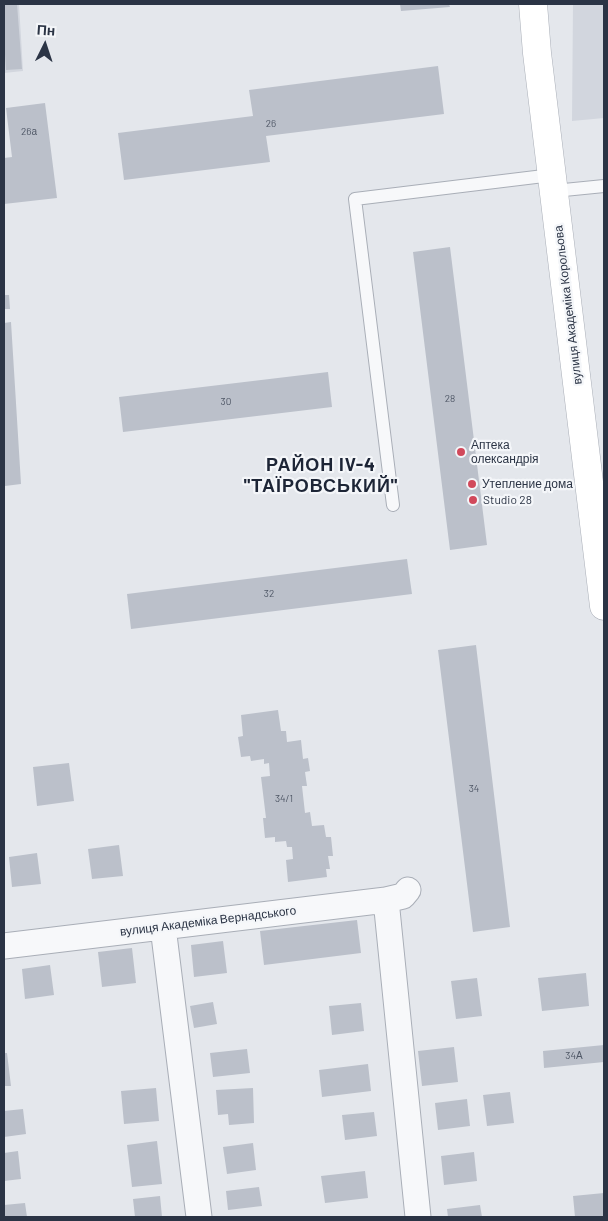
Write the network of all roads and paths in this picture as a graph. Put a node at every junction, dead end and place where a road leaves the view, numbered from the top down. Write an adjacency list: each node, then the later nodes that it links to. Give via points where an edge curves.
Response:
1 (534, 4): 2 (main road, вулиця Академіка Корольова)
2 (553, 183): 3 (lane); 4 (main road, вулиця Академіка Корольова); 5 (lane, via 355,199)
3 (604, 186)
4 (598, 489): 6 (main road, вулиця Академіка Корольова)
5 (393, 505)
6 (604, 606)
7 (408, 890): 8 (street, вулиця Академіка Вернадського, via 403,896)
8 (386, 900): 9 (street, вулиця Академіка Вернадського); 12 (street)
9 (164, 927): 10 (street, вулиця Академіка Вернадського); 11 (street)
10 (4, 946)
11 (199, 1217)
12 (418, 1217)

